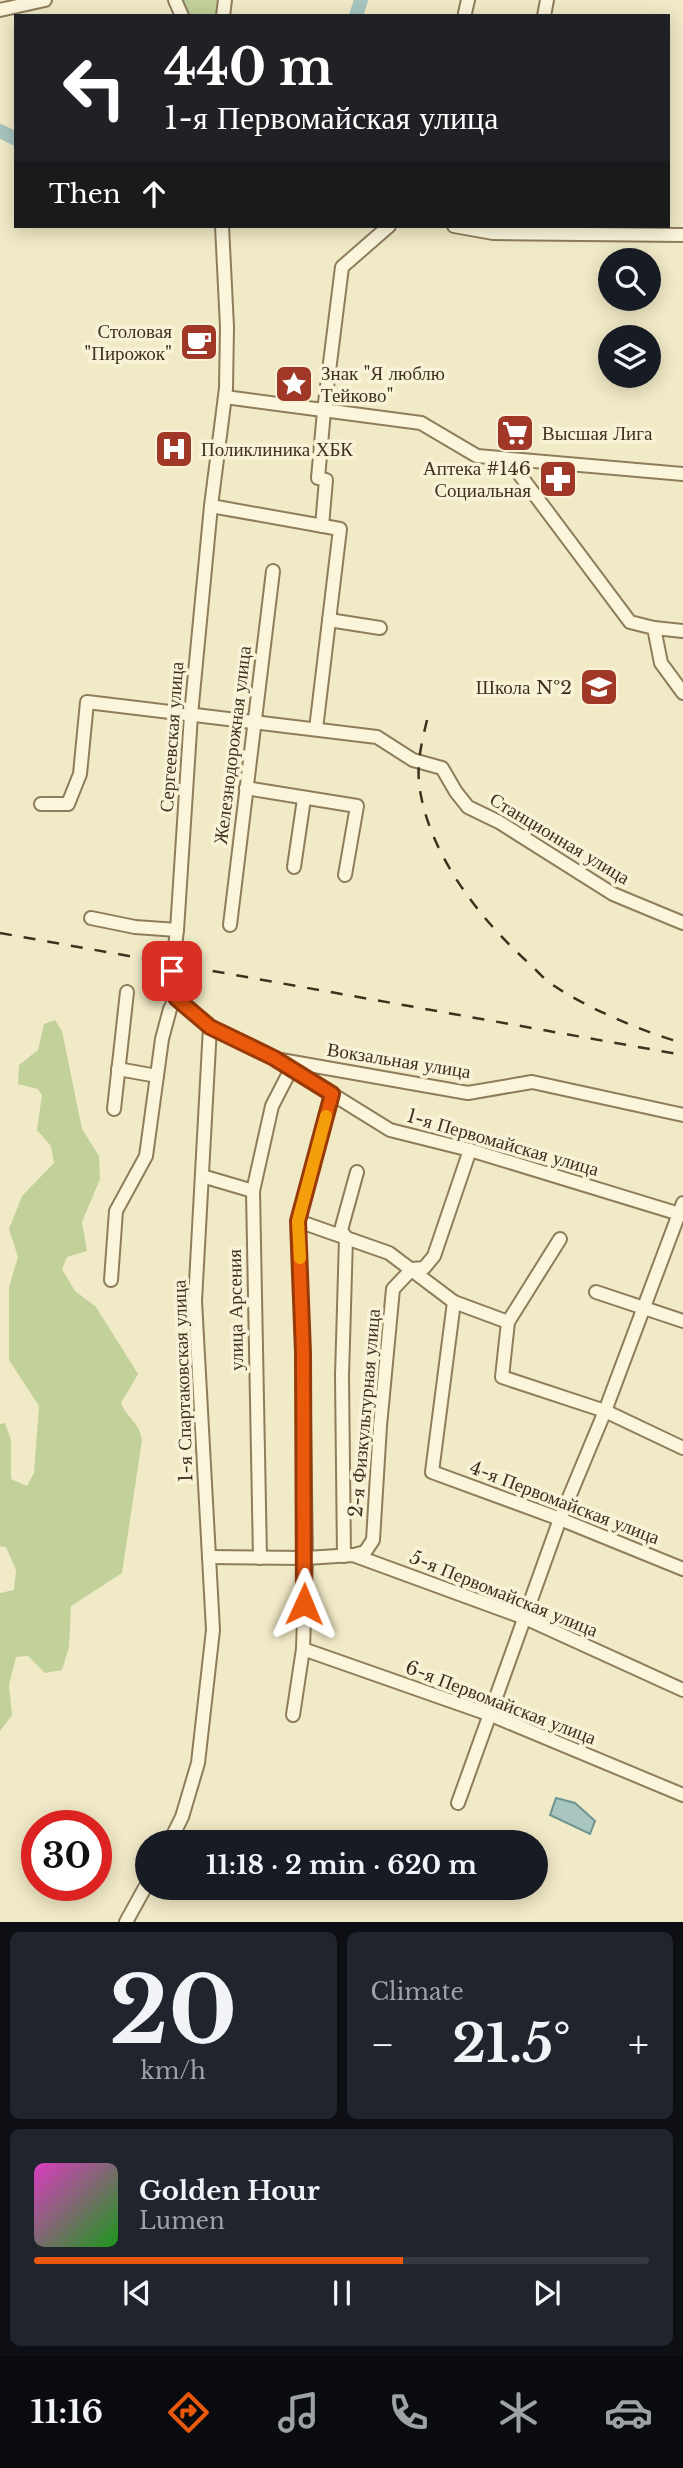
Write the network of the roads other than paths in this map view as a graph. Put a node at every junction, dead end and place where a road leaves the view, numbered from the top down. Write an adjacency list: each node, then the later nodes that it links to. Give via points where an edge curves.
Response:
1 (45, 0): 2 (street)
2 (0, 10)
3 (222, 228): 7 (street, Сергеевская улица)
4 (387, 228): 8 (street, via 342,267)
5 (465, 228): 6 (street, via 493,233)
6 (683, 235)
7 (225, 397): 8 (street); 11 (street, Сергеевская улица)
8 (324, 411): 9 (street, via 421,424 477,456); 12 (street, via 318,478 327,480)
9 (508, 459): 10 (street); 16 (street, via 630,622)
10 (683, 474)
11 (211, 506): 12 (street); 19 (street, Сергеевская улица)
12 (321, 526): 14 (street, via 340,529)
13 (273, 571): 20 (street, Железнодорожная улица)
14 (329, 620): 15 (street); 21 (street)
15 (380, 628)
16 (654, 628): 17 (street); 18 (street, via 661,663)
17 (683, 631)
18 (683, 693)
19 (191, 715): 20 (street, Станционная улица); 24 (street, Станционная улица, via 87,702 80,774 68,804); 30 (street, Сергеевская улица)
20 (254, 722): 21 (street, Станционная улица); 22 (street, Железнодорожная улица)
21 (316, 729): 28 (street, Станционная улица, via 377,737 413,760 442,768 468,807 613,894)
22 (246, 788): 23 (street); 29 (street, Железнодорожная улица)
23 (304, 799): 25 (street); 26 (street, via 357,806)
24 (41, 804)
25 (294, 867)
26 (345, 875)
27 (91, 918): 30 (street)
28 (683, 923)
29 (230, 925)
30 (177, 930): 32 (street, Сергеевская улица, via 172,971)
31 (127, 992): 35 (street)
32 (176, 998): 33 (street); 37 (street, via 162,1039)
33 (210, 1027): 34 (street, 1-я Первомайская улица); 43 (street, 1-я Спартаковская улица)
34 (274, 1058): 36 (street, 1-я Первомайская улица); 40 (street, Вокзальная улица, via 468,1093 532,1082)
35 (118, 1069): 37 (street); 39 (street)
36 (291, 1069): 38 (street, 1-я Первомайская улица); 44 (street, улица Арсения, via 272,1106)
37 (157, 1076): 50 (street, via 146,1156 116,1211)
38 (332, 1094): 41 (street, 1-я Первомайская улица, via 390,1130); 46 (street)
39 (114, 1109)
40 (683, 1115)
41 (470, 1150): 45 (street, 1-я Первомайская улица); 49 (street, 2-я Физкультурная улица, via 435,1256 424,1268)
42 (357, 1172): 47 (street, via 341,1230)
43 (202, 1176): 44 (street); 60 (street, 1-я Спартаковская улица, via 195,1301)
44 (253, 1191): 61 (street, улица Арсения)
45 (681, 1210): 53 (street)
46 (298, 1221): 47 (street); 62 (street)
47 (346, 1238): 49 (street, via 388,1253); 59 (street, via 342,1376)
48 (560, 1239): 55 (street)
49 (412, 1269): 52 (street); 59 (street, 2-я Физкультурная улица, via 393,1289 373,1540 365,1552)
50 (111, 1280)
51 (596, 1292): 53 (street)
52 (454, 1302): 55 (street); 58 (street, 4-я Первомайская улица, via 432,1472)
53 (644, 1306): 54 (street); 56 (street)
54 (683, 1321)
55 (509, 1322): 56 (street, via 502,1377)
56 (605, 1411): 57 (street); 58 (street)
57 (683, 1448)
58 (560, 1519): 63 (street, 4-я Первомайская улица); 64 (street)
59 (349, 1555): 62 (street, 5-я Первомайская улица); 64 (street, 5-я Первомайская улица)
60 (209, 1557): 61 (street, 5-я Первомайская улица); 71 (street, 1-я Спартаковская улица, via 213,1630 198,1763)
61 (260, 1558): 62 (street, 5-я Первомайская улица)
62 (306, 1558): 65 (street)
63 (683, 1569)
64 (525, 1618): 66 (street, 5-я Первомайская улица); 68 (street)
65 (303, 1649): 67 (street); 68 (street, 6-я Первомайская улица)
66 (683, 1690)
67 (293, 1715)
68 (491, 1715): 69 (street, 6-я Первомайская улица); 70 (street)
69 (683, 1795)
70 (458, 1803)
71 (176, 1830)
72 (138, 1900): 73 (street)
73 (125, 1922)

